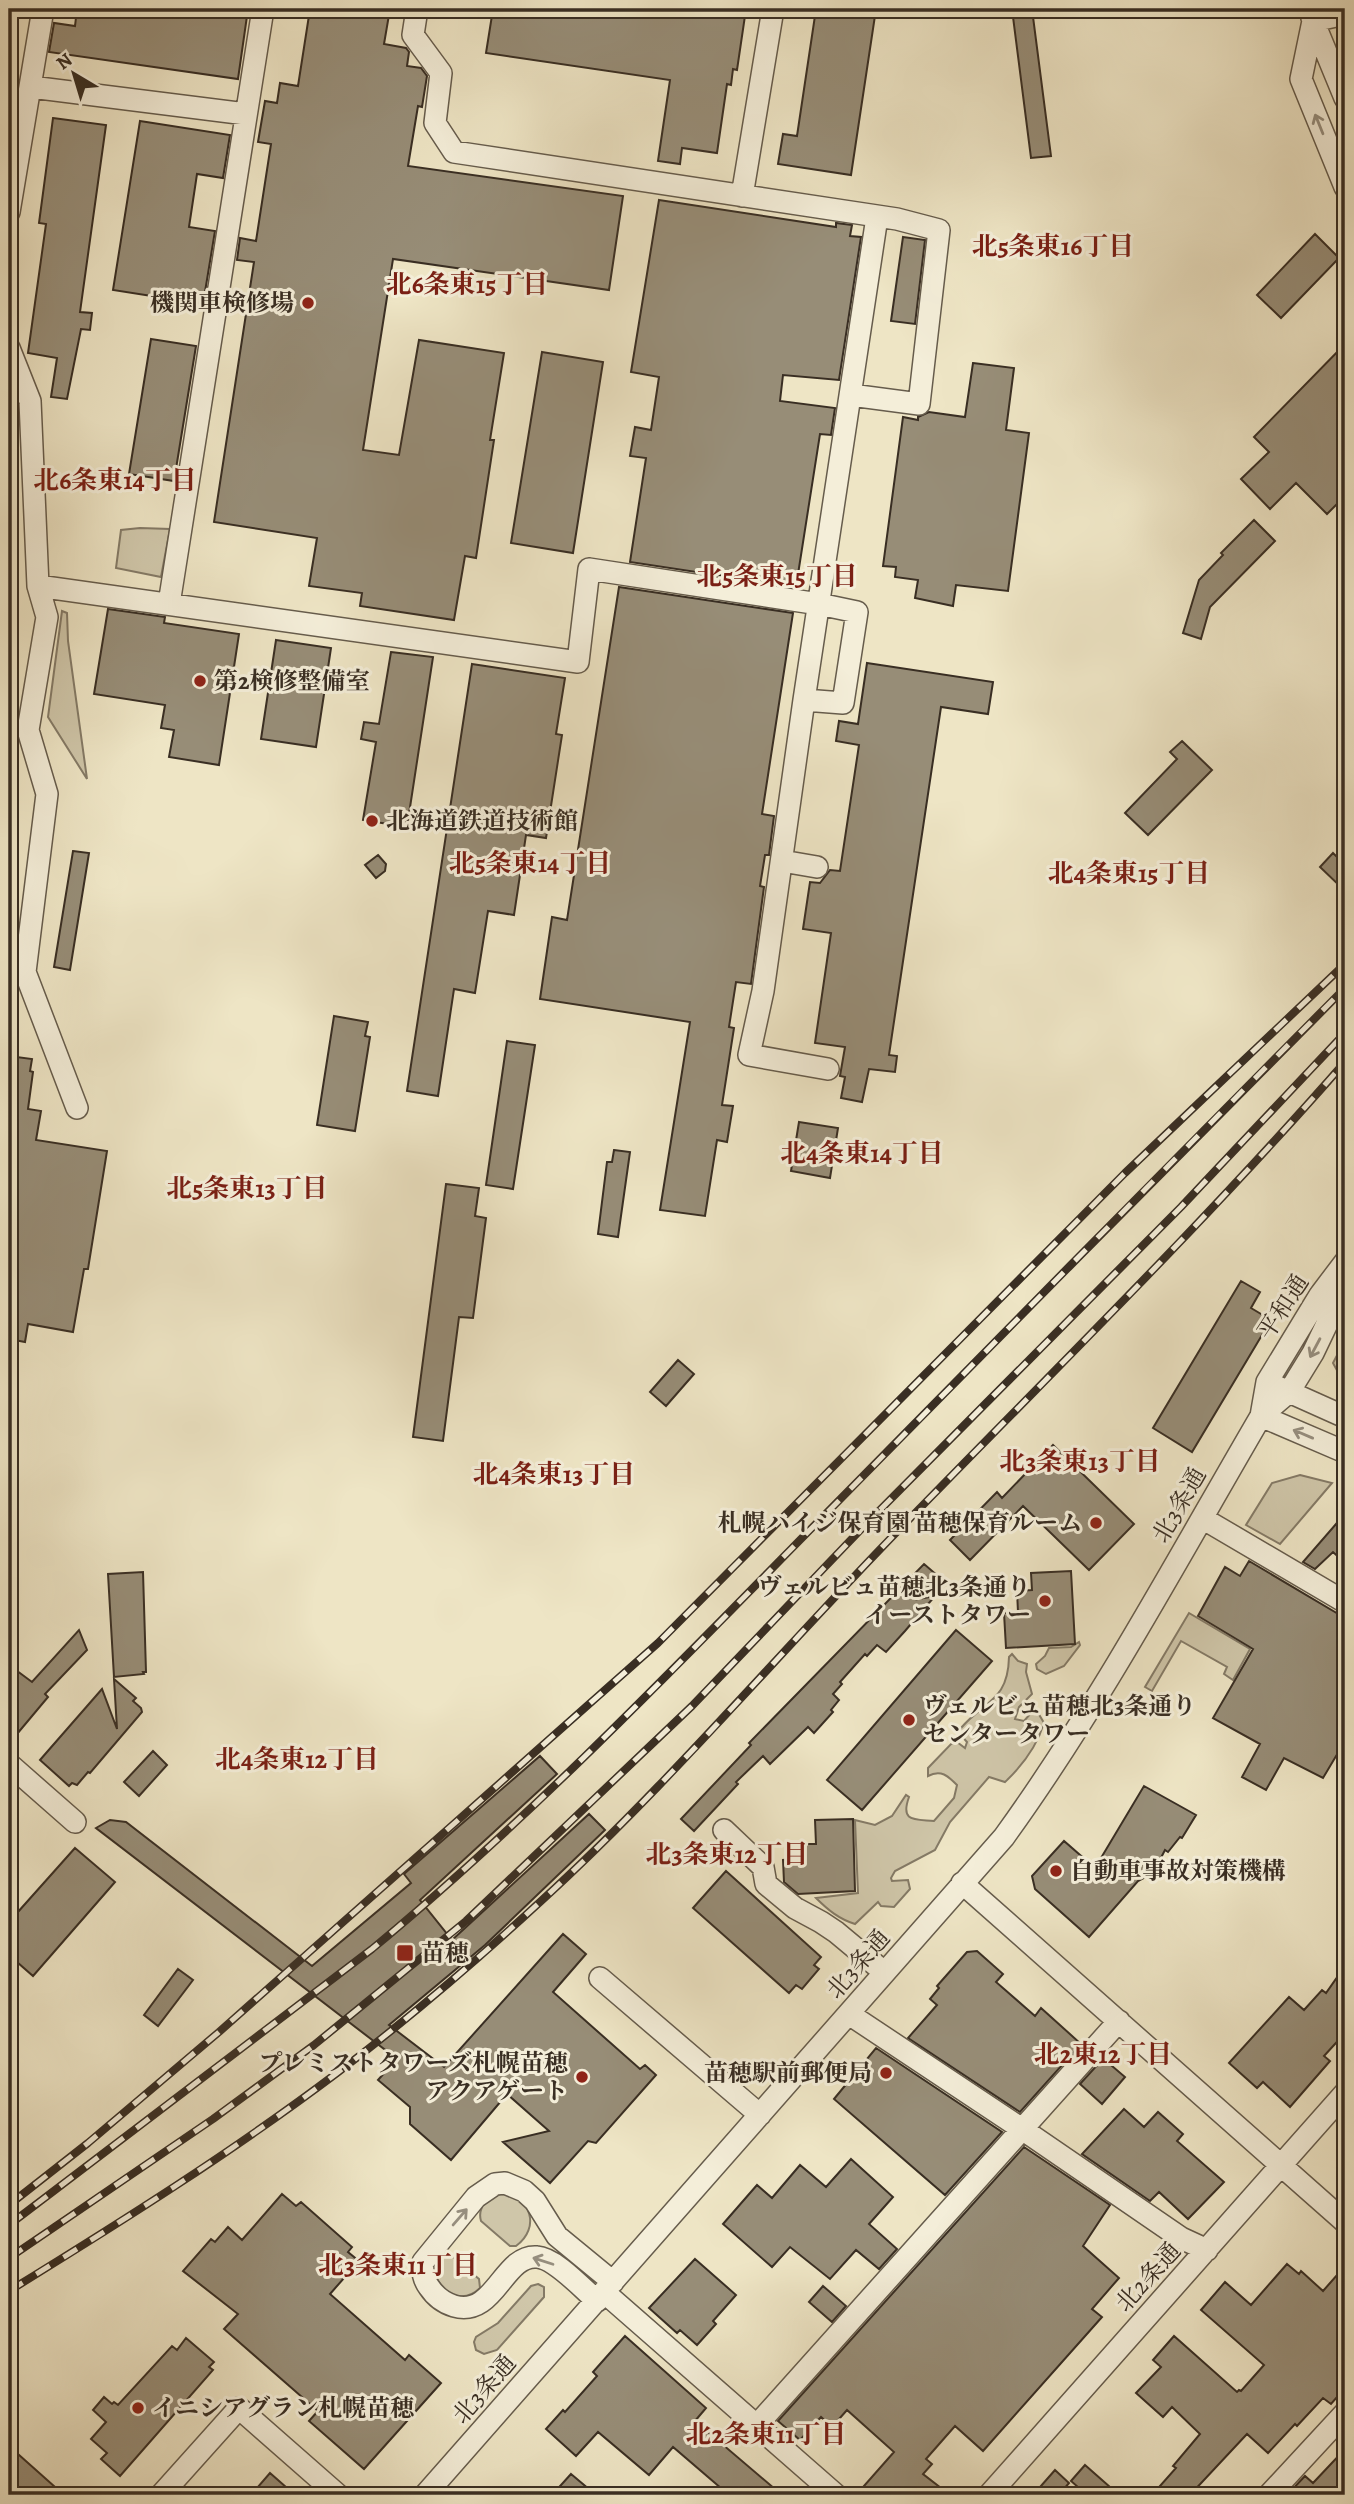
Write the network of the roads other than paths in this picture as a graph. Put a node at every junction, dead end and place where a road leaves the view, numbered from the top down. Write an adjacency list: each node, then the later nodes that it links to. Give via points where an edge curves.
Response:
1 (43, 9): 8 (street)
2 (263, 9): 10 (street)
3 (417, 9): 12 (street, via 413,35 441,73 435,123 454,152)
4 (773, 9): 12 (street)
5 (1345, 14): 6 (street)
6 (1312, 15): 7 (street); 9 (street); 11 (street, one-way to 6, via 1301,79)
7 (1345, 55)
8 (31, 87): 10 (street); 13 (street)
9 (1345, 98)
10 (246, 114): 18 (street)
11 (1345, 187)
12 (742, 196): 14 (street)
13 (9, 212)
14 (877, 217): 16 (street); 16 (street, via 939,230 919,404)
15 (9, 348): 17 (street, via 30,401)
16 (850, 395): 19 (street)
17 (38, 586): 18 (street); 24 (street, via 47,617 28,730 47,794 25,972)
18 (169, 604): 19 (street, via 578,662 589,569)
19 (819, 604): 20 (street); 20 (street, via 857,612 843,703)
20 (804, 700): 21 (street)
21 (782, 861): 22 (street); 23 (street, via 764,991 749,1055)
22 (817, 867)
23 (828, 1069)
24 (77, 1108)
25 (1345, 1262): 27 (street, 平和通)
26 (1345, 1286): 28 (street, 北3条通, one-way to 28)
27 (1267, 1382): 28 (street); 29 (street, 北3条通)
28 (1289, 1392): 29 (street, 北3条通); 30 (street)
29 (1261, 1416): 31 (street, one-way to 29); 32 (street, 北3条通)
30 (1345, 1417)
31 (1345, 1452)
32 (1202, 1518): 33 (street); 37 (street, 北3条通, via 1038,1790)
33 (1345, 1602)
34 (9, 1764): 35 (street)
35 (75, 1822)
36 (724, 1830): 38 (street, via 763,1867 766,1884)
37 (962, 1883): 38 (street, 北3条通); 41 (street)
38 (884, 1972): 40 (street, 北3条通)
39 (600, 1978): 43 (street)
40 (849, 2014): 43 (street, 北3条通); 44 (street)
41 (1119, 2021): 44 (street); 45 (street)
42 (1345, 2093): 45 (street, 北2条通)
43 (760, 2115): 48 (street, 北3条通)
44 (1022, 2129): 47 (street, via 1181,2238); 50 (street)
45 (1282, 2165): 46 (street); 47 (street, 北2条通)
46 (1345, 2222)
47 (1207, 2250): 55 (street, 北2条通)
48 (605, 2292): 48 (street, one-way to 48, via 536,2257 520,2261 481,2302 462,2308 445,2302 427,2285 423,2262 476,2197 505,2183 534,2201); 50 (street); 53 (street, 北3条通)
49 (1345, 2413): 56 (street)
50 (757, 2425): 54 (street)
51 (161, 2495): 52 (street, via 239,2408)
52 (338, 2495)
53 (425, 2495)
54 (836, 2495)
55 (989, 2495)
56 (1269, 2495)

